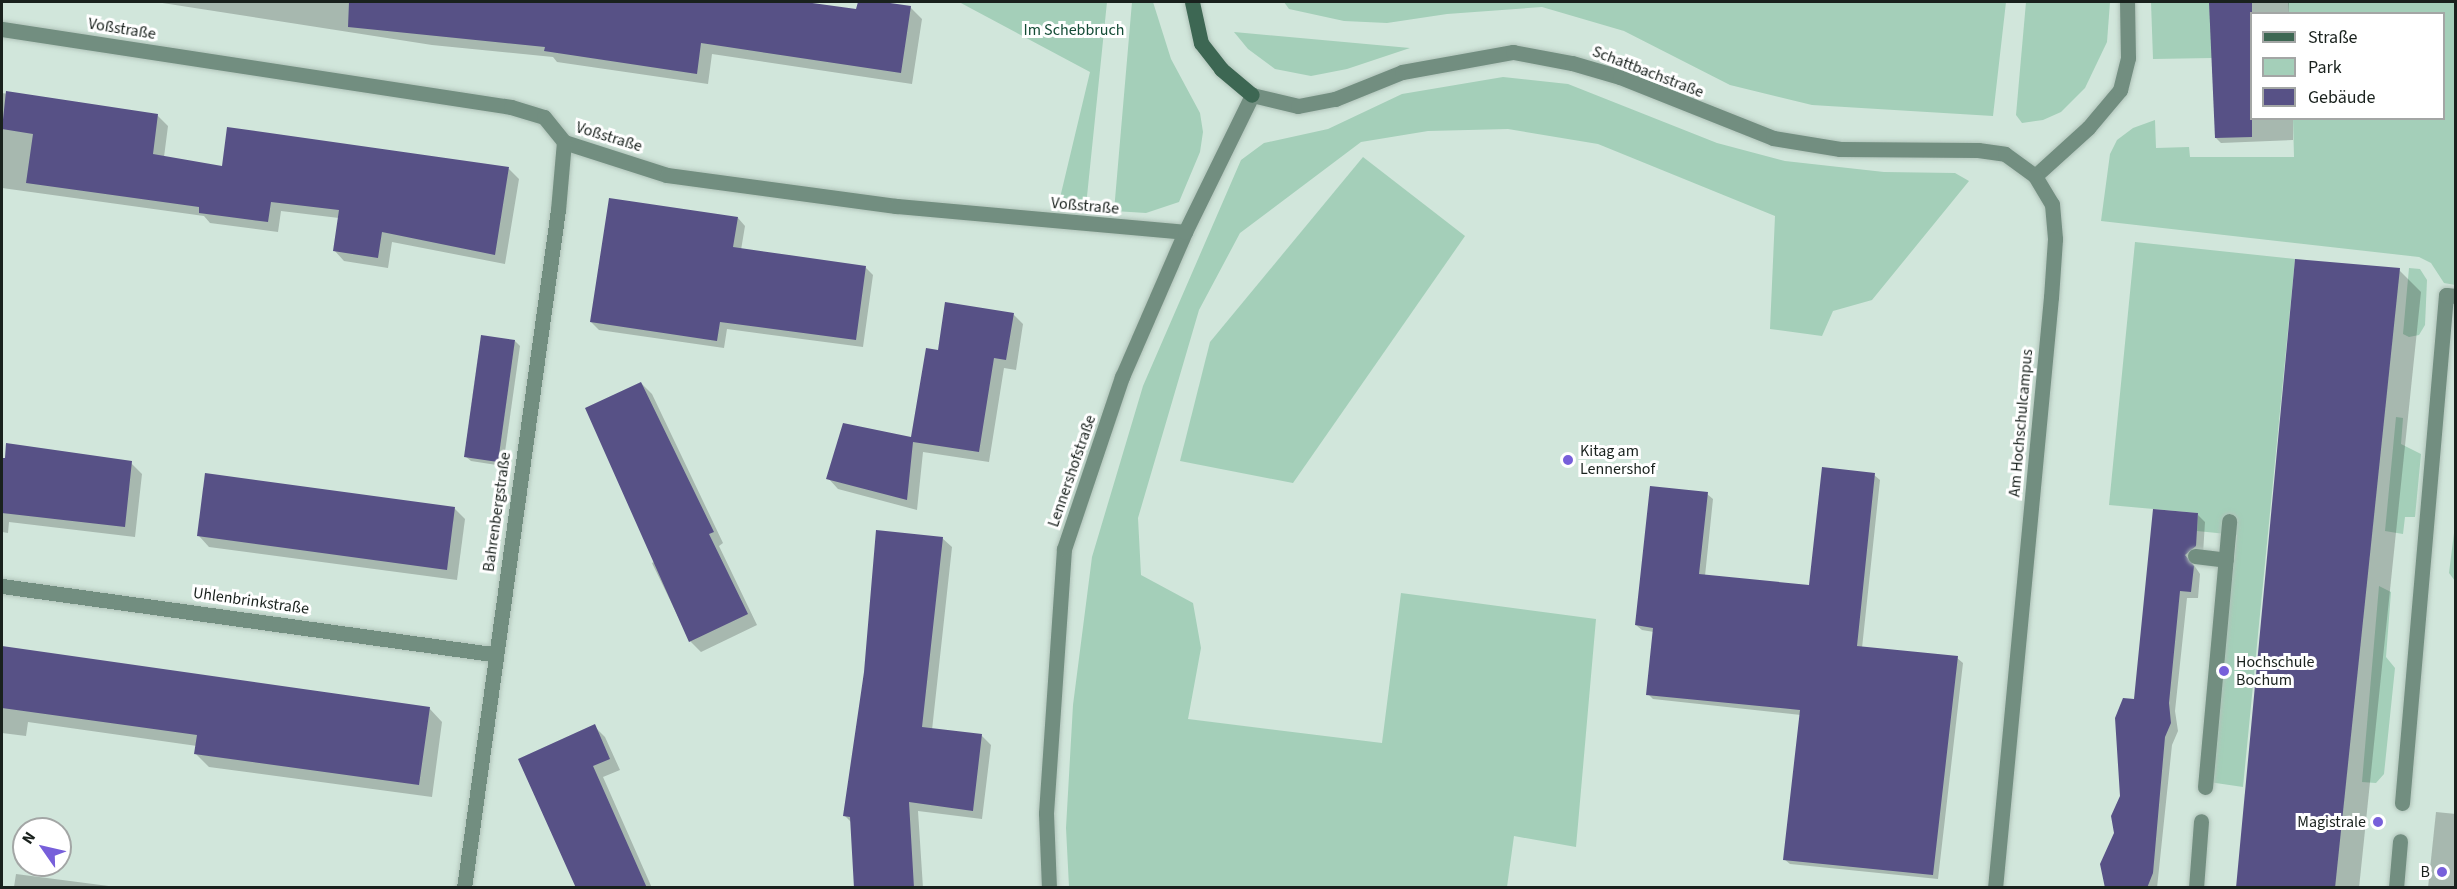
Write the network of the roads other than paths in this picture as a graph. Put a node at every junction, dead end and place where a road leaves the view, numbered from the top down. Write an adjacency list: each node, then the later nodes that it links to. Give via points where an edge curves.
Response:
1 (1192, 2): 4 (street, Schattbachstraße, via 1201,42 1221,69)
2 (2127, 2): 6 (street, via 2128,58 2120,90 2088,128)
3 (2, 29): 5 (street, Voßstraße, via 511,107 544,117)
4 (1252, 95): 6 (street, Schattbachstraße, via 1298,106 1335,99 1402,72 1513,52 1620,77 1773,138 1840,149 1991,151 2005,154); 7 (street, Lennershofstraße)
5 (564, 142): 7 (street, Voßstraße, via 667,175 896,206); 13 (street, Bahrenbergstraße, via 558,210)
6 (2036, 176): 20 (street, Am Hochschulcampus, via 2052,204 2055,239)
7 (1185, 232): 19 (street, Lennershofstraße, via 1122,377 1064,549 1046,813)
8 (2456, 296): 15 (street, via 2446,295)
9 (2229, 521): 11 (street)
10 (2195, 556): 11 (street)
11 (2226, 560): 14 (street)
12 (2, 586): 13 (street, Uhlenbrinkstraße)
13 (495, 654): 18 (street, Bahrenbergstraße)
14 (2205, 786)
15 (2402, 803)
16 (2201, 821): 21 (street)
17 (2400, 841): 22 (street)
18 (464, 888)
19 (1049, 888)
20 (1995, 888)
21 (2196, 888)
22 (2396, 888)

